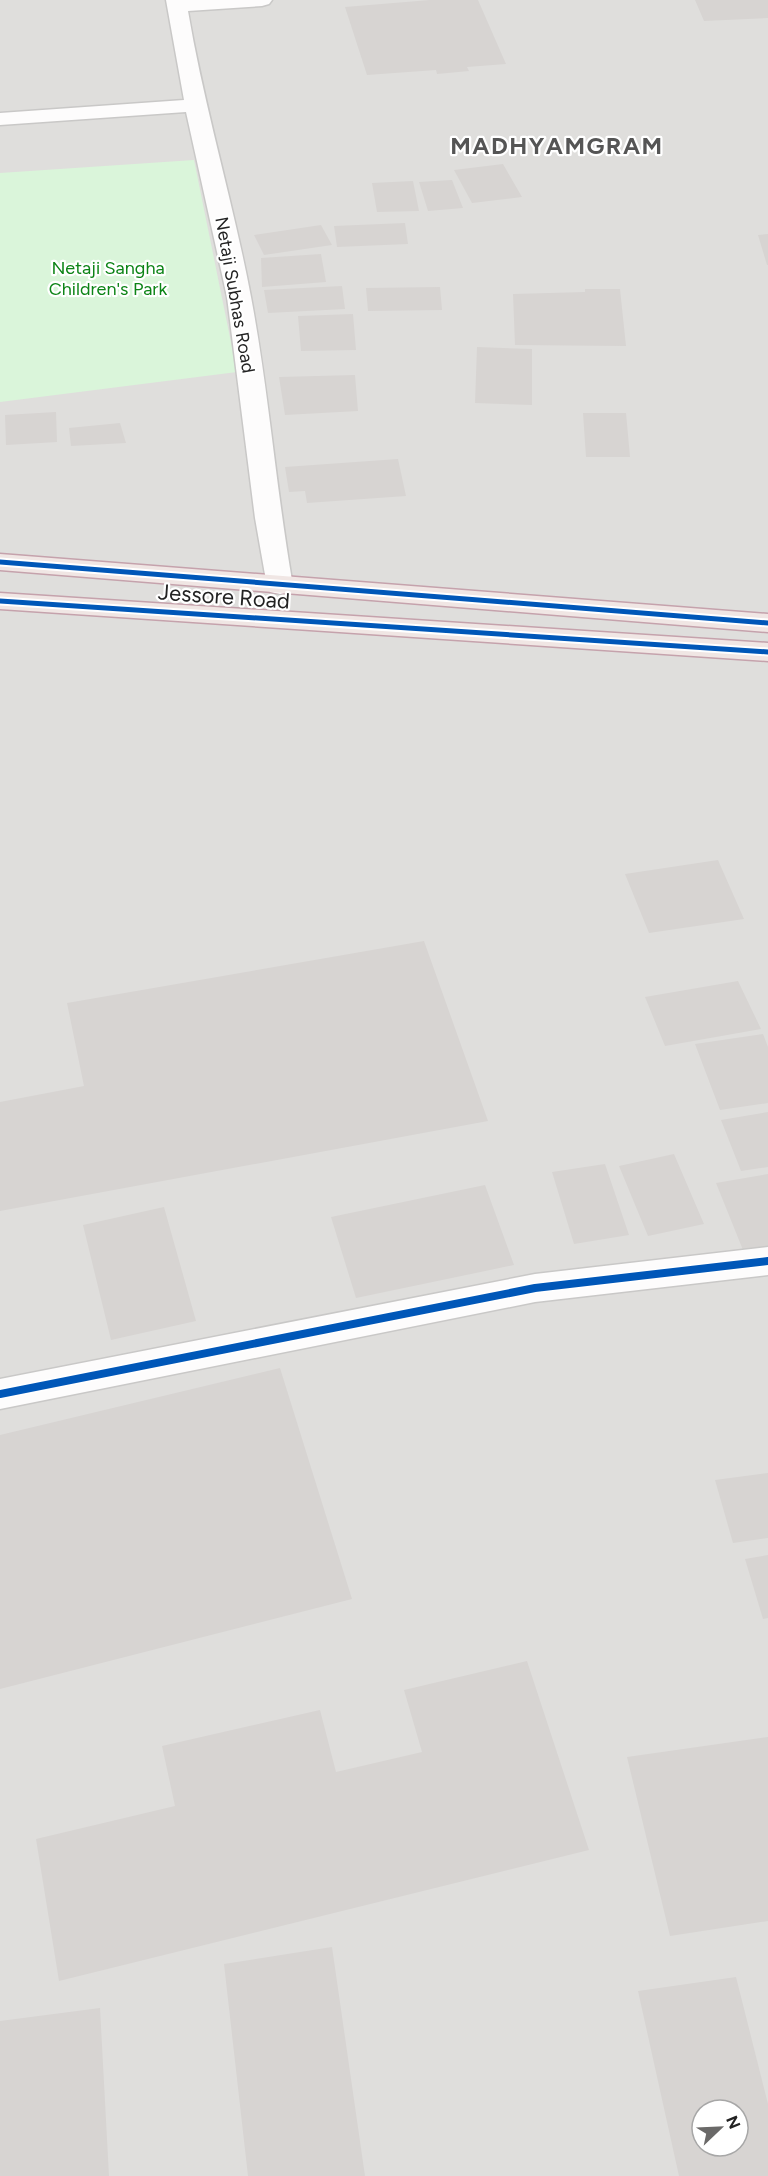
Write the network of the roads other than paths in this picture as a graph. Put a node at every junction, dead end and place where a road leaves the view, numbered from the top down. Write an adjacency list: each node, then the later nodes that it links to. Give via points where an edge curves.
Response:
1 (262, 0): 2 (street, Netaji Subhas Road)
2 (176, 3): 3 (street, Netaji Subhas Road)
3 (195, 105): 4 (street); 6 (street, Netaji Subhas Road, via 239,297)
4 (0, 119)
5 (0, 562): 6 (highway)
6 (280, 586): 8 (highway)
7 (0, 600): 9 (highway, Jessore Road)
8 (768, 623)
9 (768, 652)
10 (768, 1261): 11 (street, via 535,1288)
11 (0, 1394)

